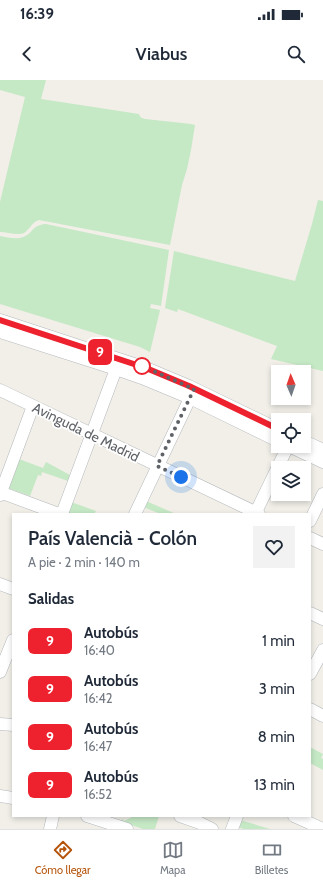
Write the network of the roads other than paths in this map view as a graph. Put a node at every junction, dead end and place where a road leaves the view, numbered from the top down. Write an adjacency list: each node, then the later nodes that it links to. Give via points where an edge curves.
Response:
1 (0, 320): 3 (street)
2 (0, 332): 4 (street)
3 (128, 362): 4 (street, via 120,364); 6 (street, via 146,368)
4 (116, 369): 6 (street); 9 (street)
5 (0, 390): 7 (street, Avinguda de Madrid)
6 (192, 394): 8 (street); 10 (street); 16 (street)
7 (32, 406): 9 (street, Avinguda de Madrid); 17 (street)
8 (271, 426)
9 (92, 434): 16 (street, Avinguda de Madrid); 20 (street)
10 (271, 437)
11 (311, 444): 12 (street)
12 (323, 450)
13 (286, 453): 23 (street)
14 (304, 453): 15 (street)
15 (323, 462)
16 (157, 466): 21 (street); 22 (street, Avinguda de Madrid)
17 (0, 493): 19 (street)
18 (323, 494): 24 (street)
19 (57, 513)
20 (60, 513)
21 (135, 513)
22 (254, 513)
23 (256, 513)
24 (311, 519)
25 (311, 538): 26 (street)
26 (323, 544)
27 (311, 613): 28 (street)
28 (323, 619)
29 (12, 642): 31 (street)
30 (323, 650): 32 (street)
31 (0, 672)
32 (311, 672)
33 (311, 710): 34 (street)
34 (323, 716)
35 (0, 724): 36 (street)
36 (12, 725)
37 (53, 817): 43 (street)
38 (90, 817): 44 (street)
39 (187, 817): 42 (street)
40 (237, 817): 46 (street)
41 (296, 817): 47 (street)
42 (201, 819): 45 (street)
43 (50, 829)
44 (127, 829)
45 (212, 829)
46 (232, 829)
47 (323, 829)

